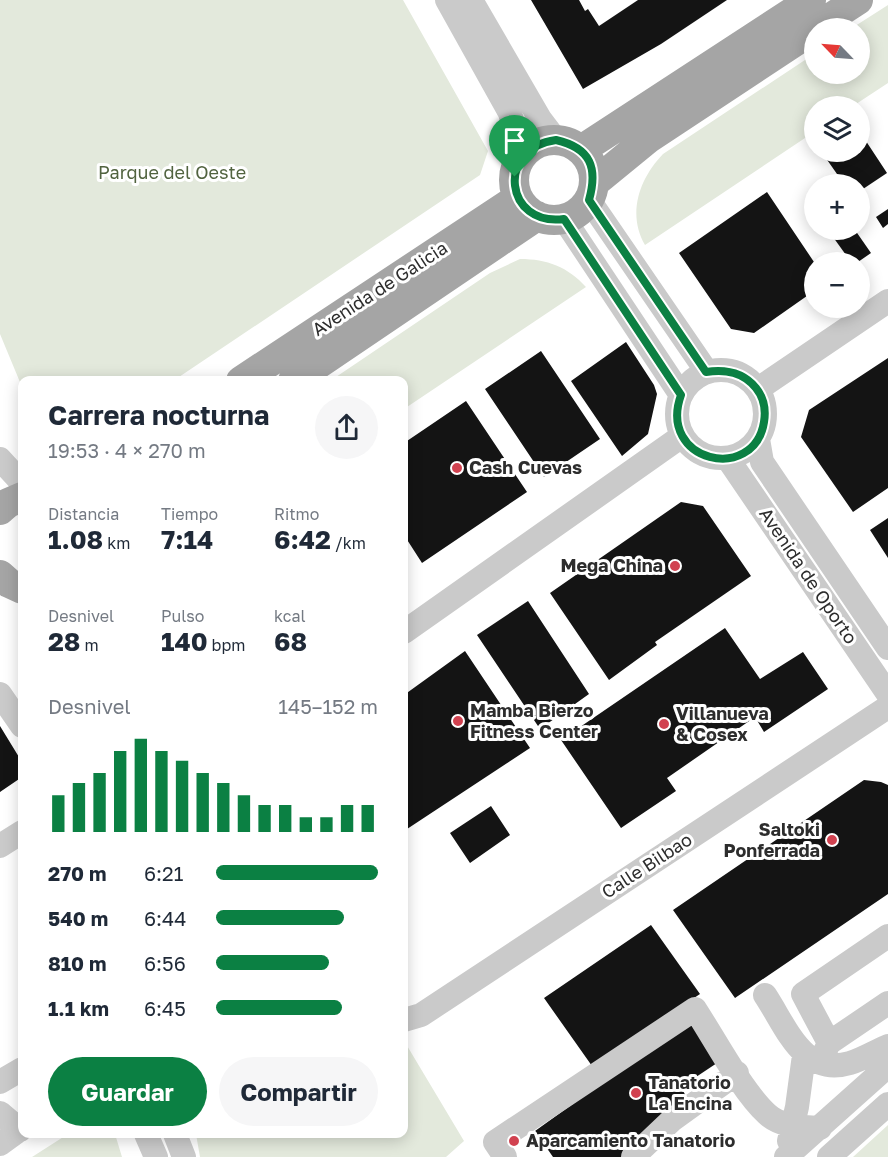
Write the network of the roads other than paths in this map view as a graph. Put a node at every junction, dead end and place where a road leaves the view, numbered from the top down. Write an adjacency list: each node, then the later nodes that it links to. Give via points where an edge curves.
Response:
1 (447, 0): 8 (street, via 510,113)
2 (471, 0): 7 (street, via 540,119)
3 (811, 0): 7 (main road)
4 (858, 0): 5 (main road)
5 (831, 18)
6 (804, 36): 9 (main road, via 649,138)
7 (568, 145): 8 (main road, via 543,142); 9 (main road, via 591,165)
8 (522, 157): 10 (main road, via 515,177)
9 (591, 191): 10 (main road, via 574,215); 12 (street)
10 (540, 211): 13 (main road, Avenida de Galicia); 14 (main road, Avenida de Galicia); 16 (street)
11 (888, 301): 15 (street)
12 (706, 372): 15 (street, via 735,372); 16 (street, via 687,385)
13 (250, 376)
14 (300, 376)
15 (758, 390): 18 (street, via 765,414)
16 (681, 395): 17 (street, via 676,416)
17 (682, 436): 20 (street, via 701,455); 28 (street)
18 (758, 439): 20 (street, via 750,448); 29 (street, Avenida de Oporto, via 762,462)
19 (0, 459): 21 (street)
20 (728, 459): 31 (street, Avenida de Oporto)
21 (18, 479)
22 (18, 499): 23 (main road)
23 (0, 510)
24 (0, 576): 25 (main road)
25 (18, 587)
26 (18, 590): 27 (main road)
27 (0, 597)
28 (408, 629)
29 (888, 648)
30 (0, 694): 33 (street)
31 (888, 694)
32 (888, 708): 39 (street, Calle Bilbao, via 420,1015)
33 (18, 720)
34 (18, 835): 35 (street)
35 (0, 846)
36 (888, 936): 41 (street, via 803,994)
37 (765, 995): 41 (street)
38 (888, 1003): 41 (street)
39 (408, 1019)
40 (888, 1046): 41 (street, via 849,1063 824,1066)
41 (817, 1054): 48 (street)
42 (888, 1066): 50 (street)
43 (18, 1071): 45 (street)
44 (736, 1073): 48 (street, via 767,1114); 57 (street, via 695,1009 495,1142); 58 (street, via 672,1120)
45 (0, 1082)
46 (888, 1104): 60 (street)
47 (0, 1113): 49 (street)
48 (794, 1126): 50 (street); 59 (street)
49 (18, 1127)
50 (820, 1128): 59 (street)
51 (18, 1131): 54 (street)
52 (148, 1138): 55 (street)
53 (177, 1138): 56 (street)
54 (0, 1144)
55 (156, 1157)
56 (184, 1157)
57 (505, 1157)
58 (633, 1157)
59 (784, 1157)
60 (829, 1157)

